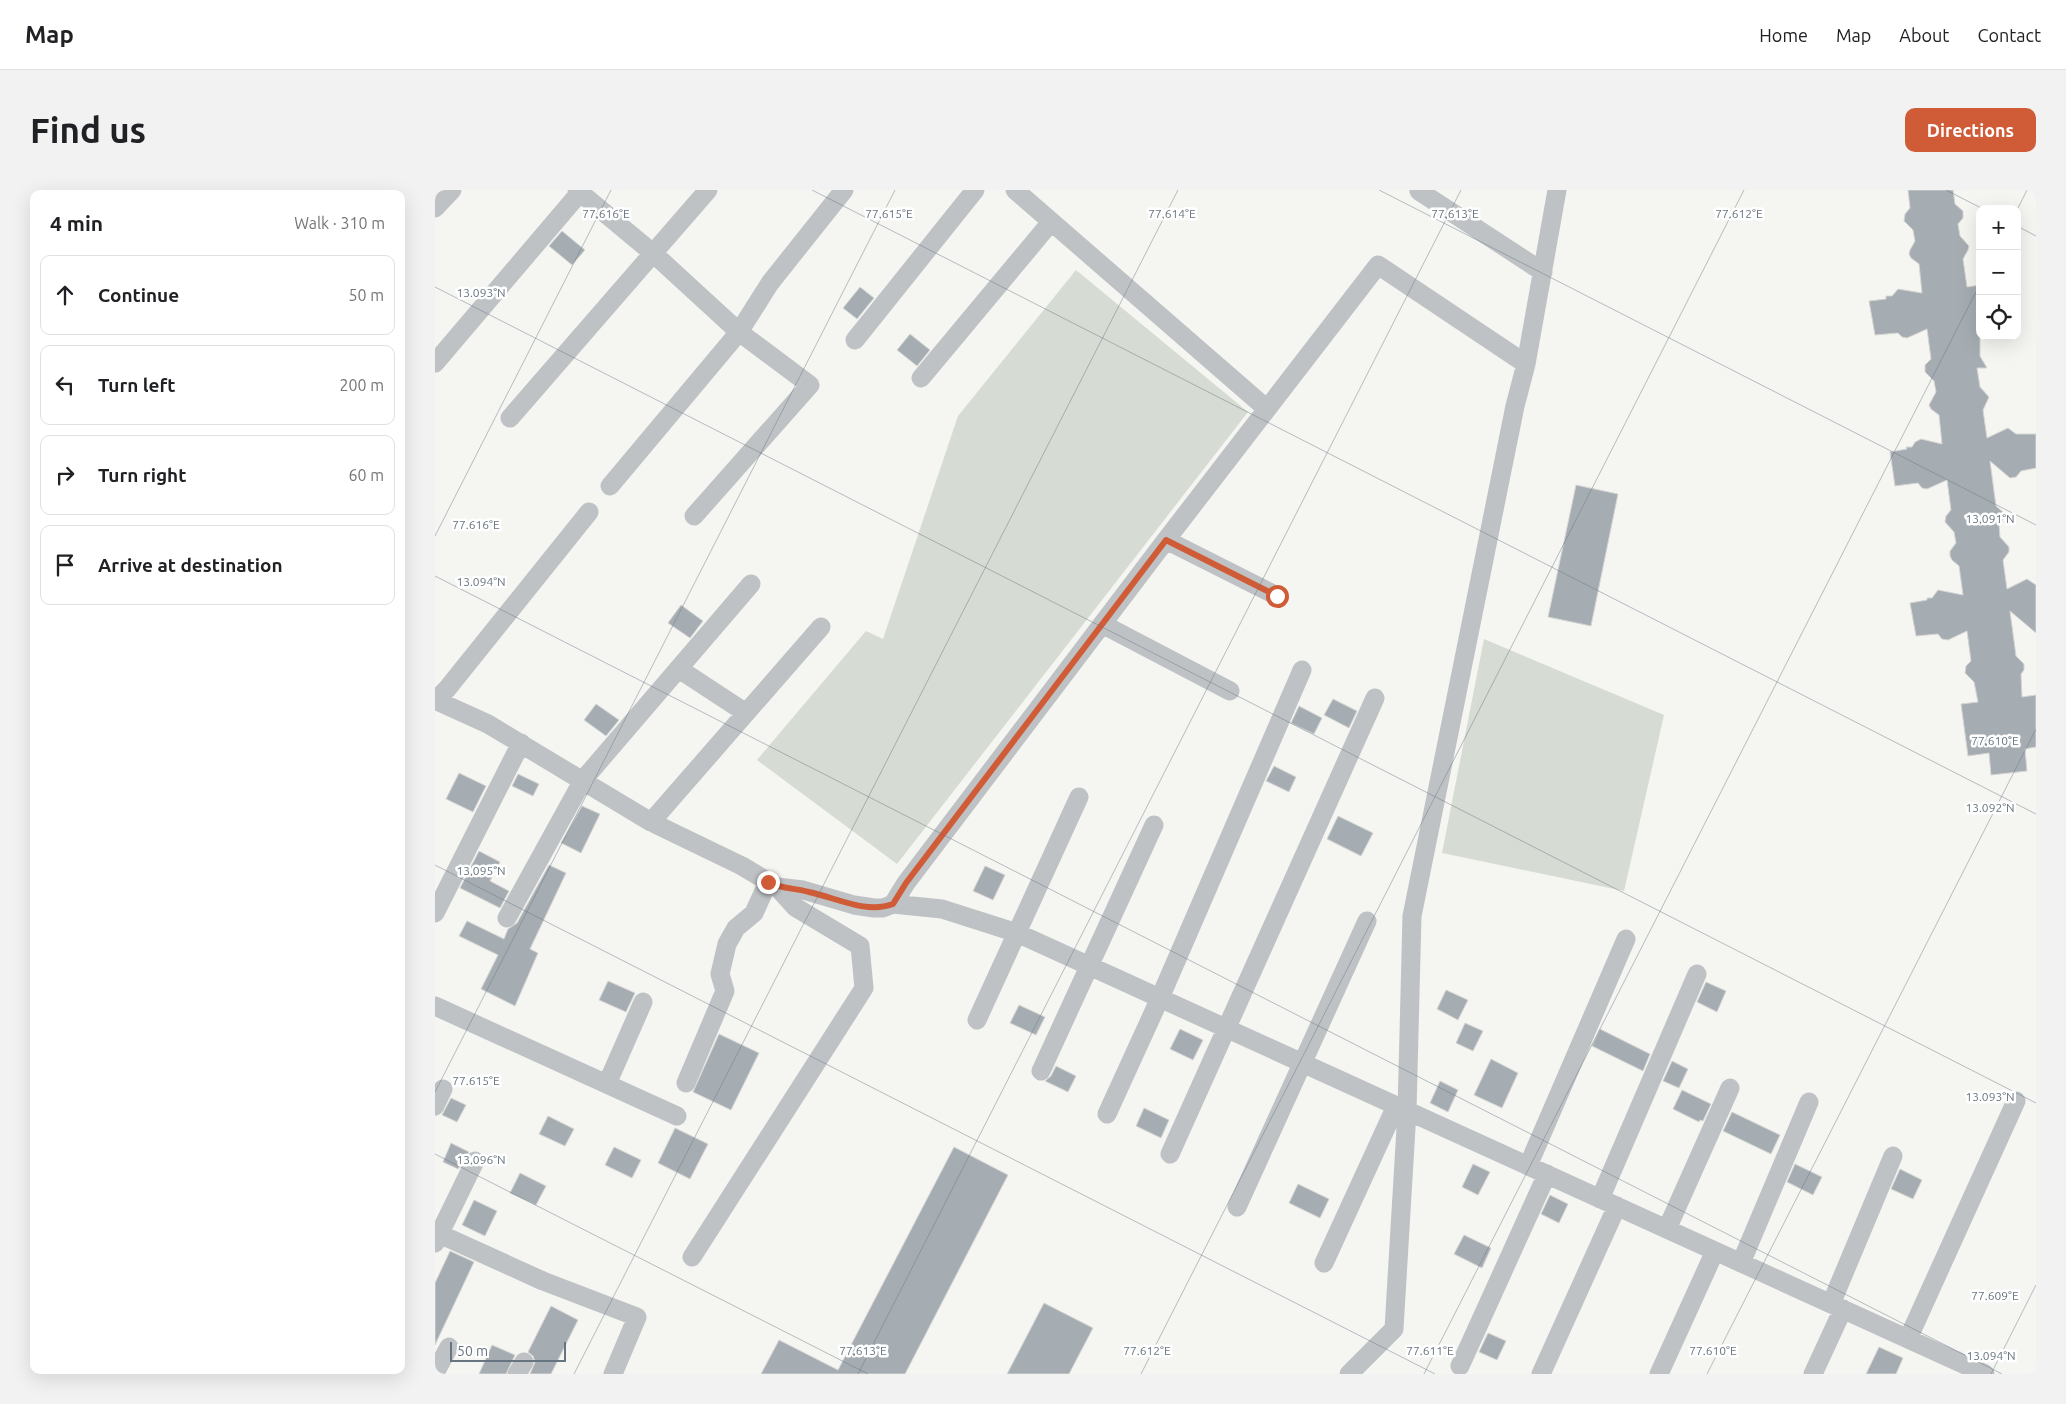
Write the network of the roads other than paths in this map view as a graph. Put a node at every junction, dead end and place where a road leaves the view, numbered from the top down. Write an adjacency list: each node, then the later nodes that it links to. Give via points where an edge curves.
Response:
1 (452, 190): 9 (street)
2 (708, 190): 11 (street)
3 (844, 190): 13 (street, via 770,282)
4 (975, 190): 14 (street)
5 (1015, 190): 10 (street)
6 (1557, 190): 12 (street)
7 (580, 191): 11 (street); 15 (street)
8 (1419, 191): 12 (street)
9 (435, 208)
10 (1051, 222): 17 (street); 18 (street)
11 (654, 254): 13 (street); 19 (street)
12 (1543, 272): 16 (street)
13 (739, 332): 20 (street); 22 (street, via 810,385)
14 (855, 340)
15 (435, 363)
16 (1526, 364): 18 (street, via 1378,265); 62 (street, via 1412,916)
17 (921, 378)
18 (1267, 409): 23 (street)
19 (510, 418)
20 (610, 486)
21 (589, 512): 32 (street)
22 (694, 516)
23 (1166, 540): 25 (street); 26 (street)
24 (751, 584): 28 (street)
25 (1277, 596)
26 (1102, 624): 30 (street); 40 (street)
27 (821, 627): 33 (street)
28 (679, 669): 33 (street); 35 (street)
29 (1301, 670): 48 (street)
30 (1230, 690)
31 (1375, 698): 52 (street)
32 (435, 700): 34 (street)
33 (746, 713): 37 (street)
34 (521, 743): 35 (street); 41 (street)
35 (583, 780): 37 (street); 42 (street)
36 (1079, 797): 44 (street)
37 (651, 822): 39 (street)
38 (1153, 824): 46 (street)
39 (772, 884): 40 (street, via 854,905 883,908); 55 (street, via 754,913 736,928 727,944 720,974 725,990); 76 (street, via 795,907 859,946 864,988)
40 (893, 904): 44 (street, via 942,909)
41 (435, 912)
42 (507, 918)
43 (1367, 921): 53 (street)
44 (1017, 933): 46 (street); 51 (street)
45 (1626, 938): 68 (street)
46 (1089, 966): 48 (street); 54 (street)
47 (1697, 974): 70 (street)
48 (1160, 998): 52 (street); 63 (street)
49 (643, 1002): 56 (street)
50 (435, 1006): 56 (street)
51 (977, 1020)
52 (1227, 1029): 53 (street); 65 (street)
53 (1302, 1063): 62 (street); 72 (street)
54 (1041, 1071)
55 (686, 1083)
56 (607, 1084): 64 (street)
57 (1730, 1088): 73 (street)
58 (443, 1089): 61 (street)
59 (2016, 1101): 80 (street)
60 (1809, 1102): 78 (street)
61 (435, 1106)
62 (1401, 1108): 68 (street); 77 (street); 86 (street, via 1394,1329)
63 (1107, 1114)
64 (677, 1116)
65 (1170, 1154)
66 (1893, 1156): 79 (street)
67 (475, 1161): 74 (street)
68 (1528, 1166): 69 (street)
69 (1547, 1174): 70 (street); 82 (street)
70 (1600, 1199): 71 (street)
71 (1617, 1206): 73 (street); 87 (street)
72 (1237, 1207)
73 (1667, 1229): 75 (street)
74 (436, 1237): 85 (street, via 637,1317)
75 (1715, 1251): 78 (street); 88 (street)
76 (692, 1257)
77 (1324, 1263)
78 (1741, 1263): 79 (street)
79 (1837, 1306): 80 (street); 89 (street)
80 (1908, 1339): 83 (street)
81 (449, 1347): 84 (street)
82 (1460, 1366)
83 (1946, 1366): 90 (street)
84 (435, 1373)
85 (613, 1374)
86 (1349, 1374)
87 (1541, 1374)
88 (1659, 1374)
89 (1813, 1374)
90 (1985, 1374)

